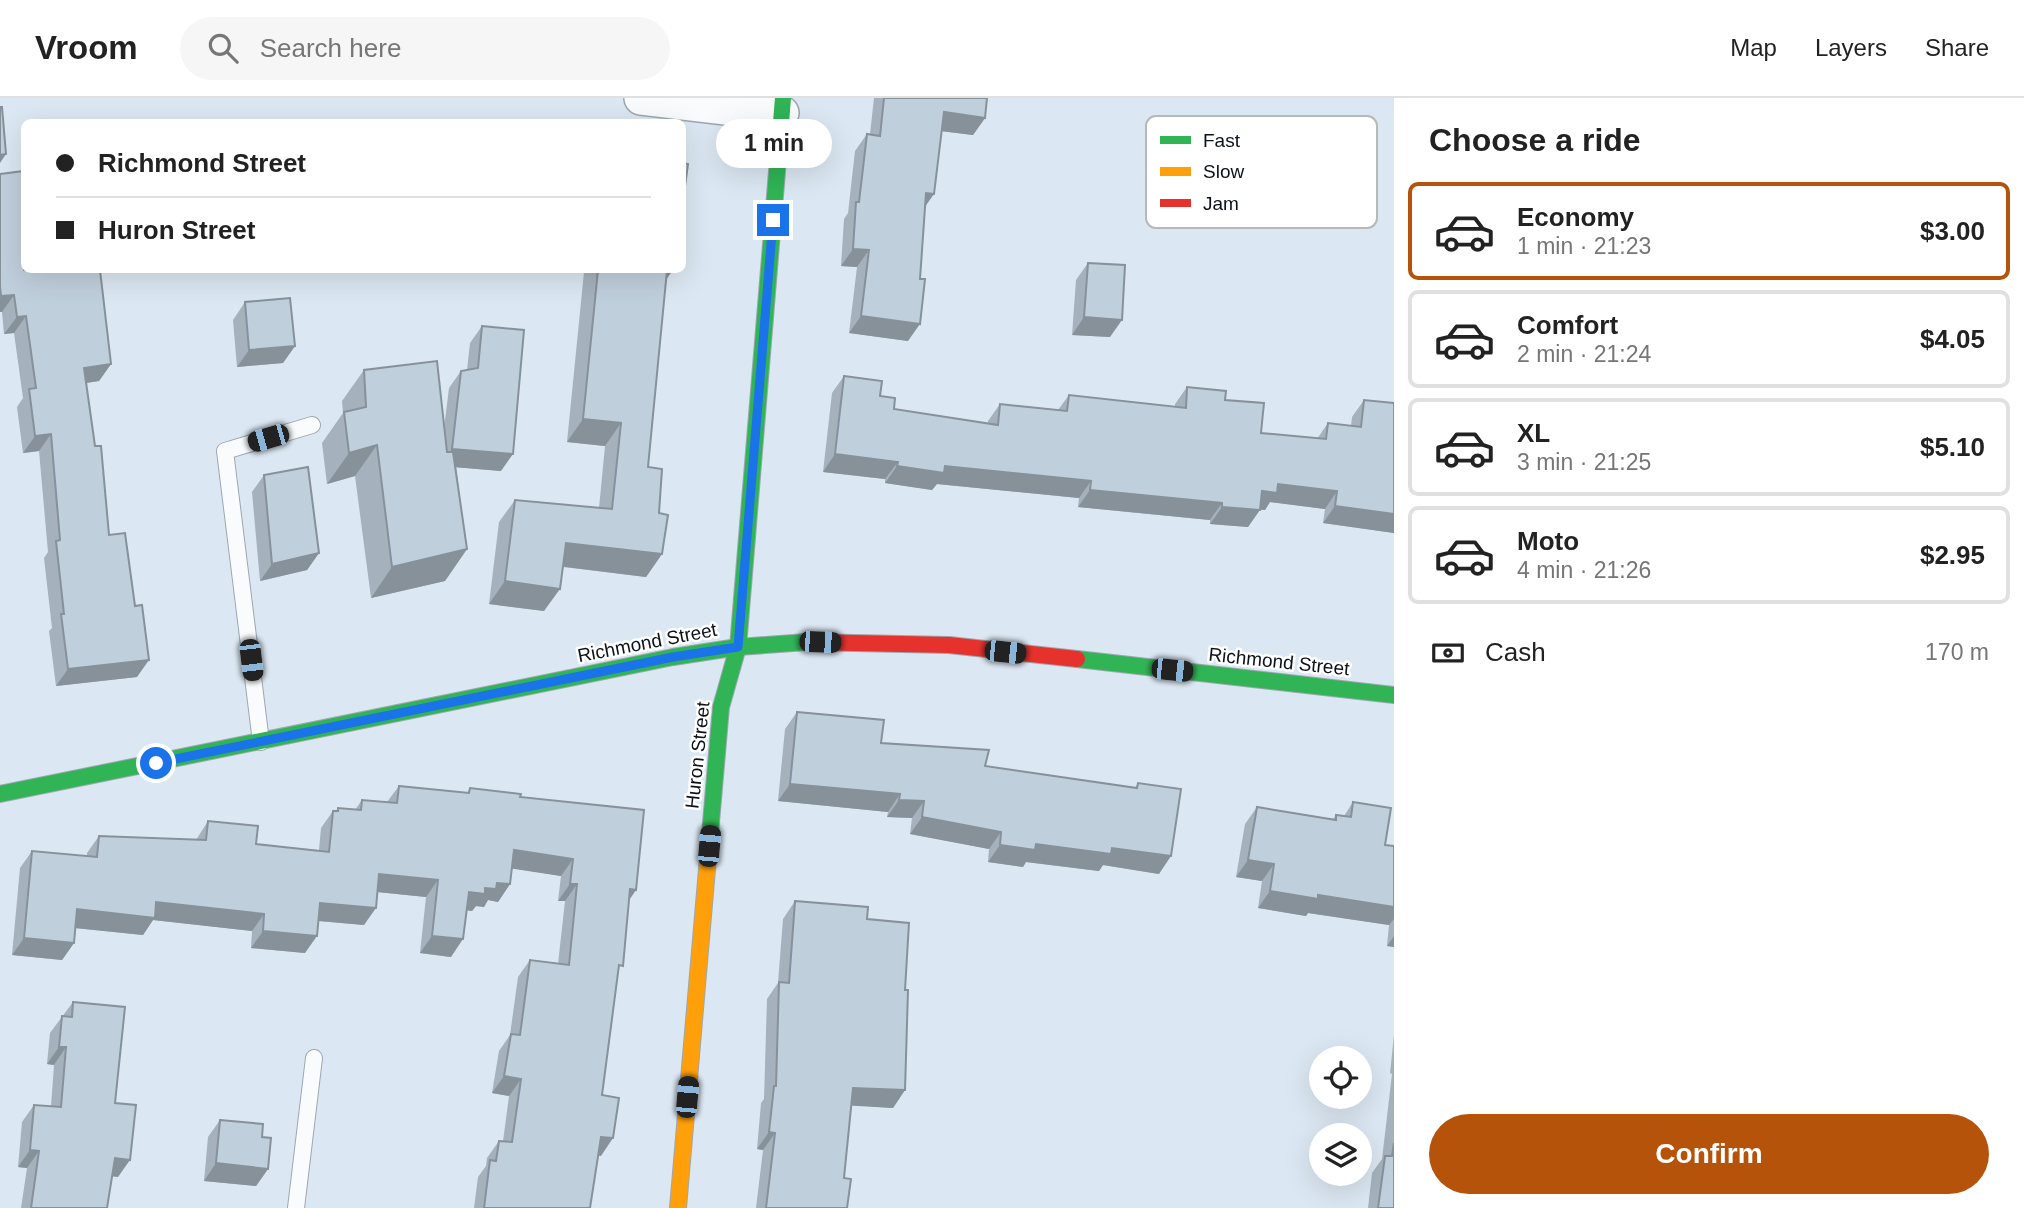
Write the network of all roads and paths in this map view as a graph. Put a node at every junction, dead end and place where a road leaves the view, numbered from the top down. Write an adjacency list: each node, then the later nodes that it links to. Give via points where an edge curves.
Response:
1 (641, 98): 2 (street, via 734,109)
2 (783, 105): 4 (main road, Huron Street)
3 (312, 425): 6 (lane, via 225,451)
4 (738, 647): 5 (main road, Richmond Street, via 794,642 949,645); 6 (main road, Richmond Street); 10 (main road, Huron Street, via 721,707)
5 (1394, 695)
6 (261, 742): 7 (main road, Richmond Street)
7 (0, 794)
8 (314, 1058): 9 (lane)
9 (296, 1208)
10 (677, 1208)

